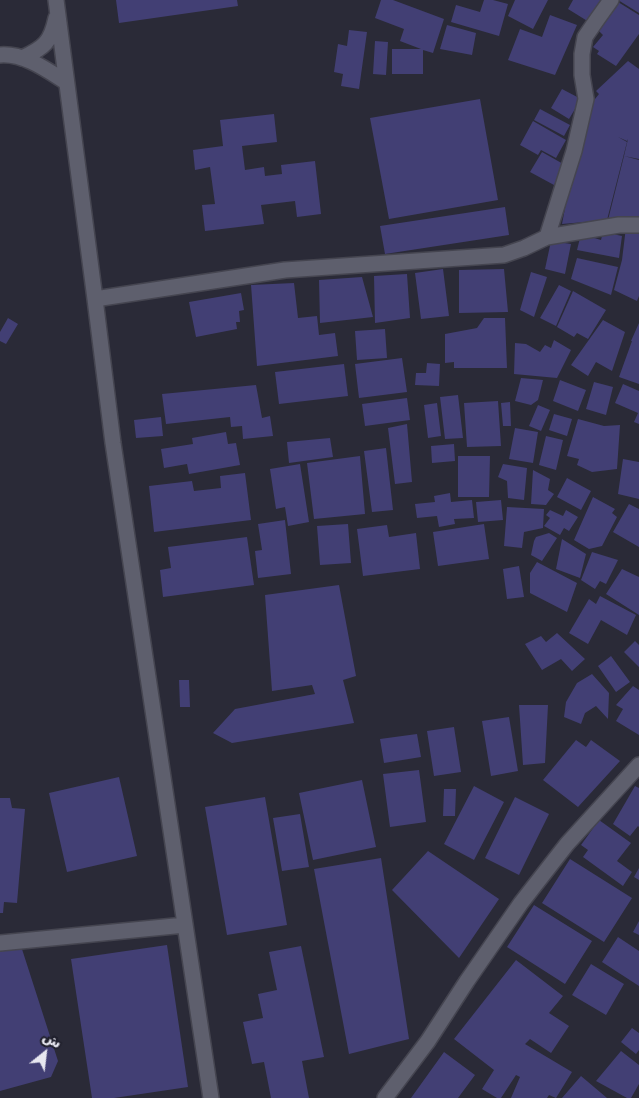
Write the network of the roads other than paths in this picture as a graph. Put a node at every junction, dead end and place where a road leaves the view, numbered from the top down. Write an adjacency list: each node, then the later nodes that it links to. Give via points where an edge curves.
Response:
1 (611, 0): 7 (street, via 585,37 582,75 586,99 574,151)
2 (57, 6): 4 (street, via 54,31 46,43); 5 (street)
3 (0, 55): 4 (street)
4 (22, 58): 5 (street)
5 (66, 82): 8 (street)
6 (639, 225): 7 (street, via 618,225)
7 (547, 237): 8 (street, via 504,255 285,270)
8 (96, 299): 10 (street, via 113,443)
9 (639, 764): 13 (street, via 567,844 520,903 428,1041)
10 (185, 925): 11 (street); 12 (street)
11 (0, 943)
12 (211, 1098)
13 (384, 1098)

